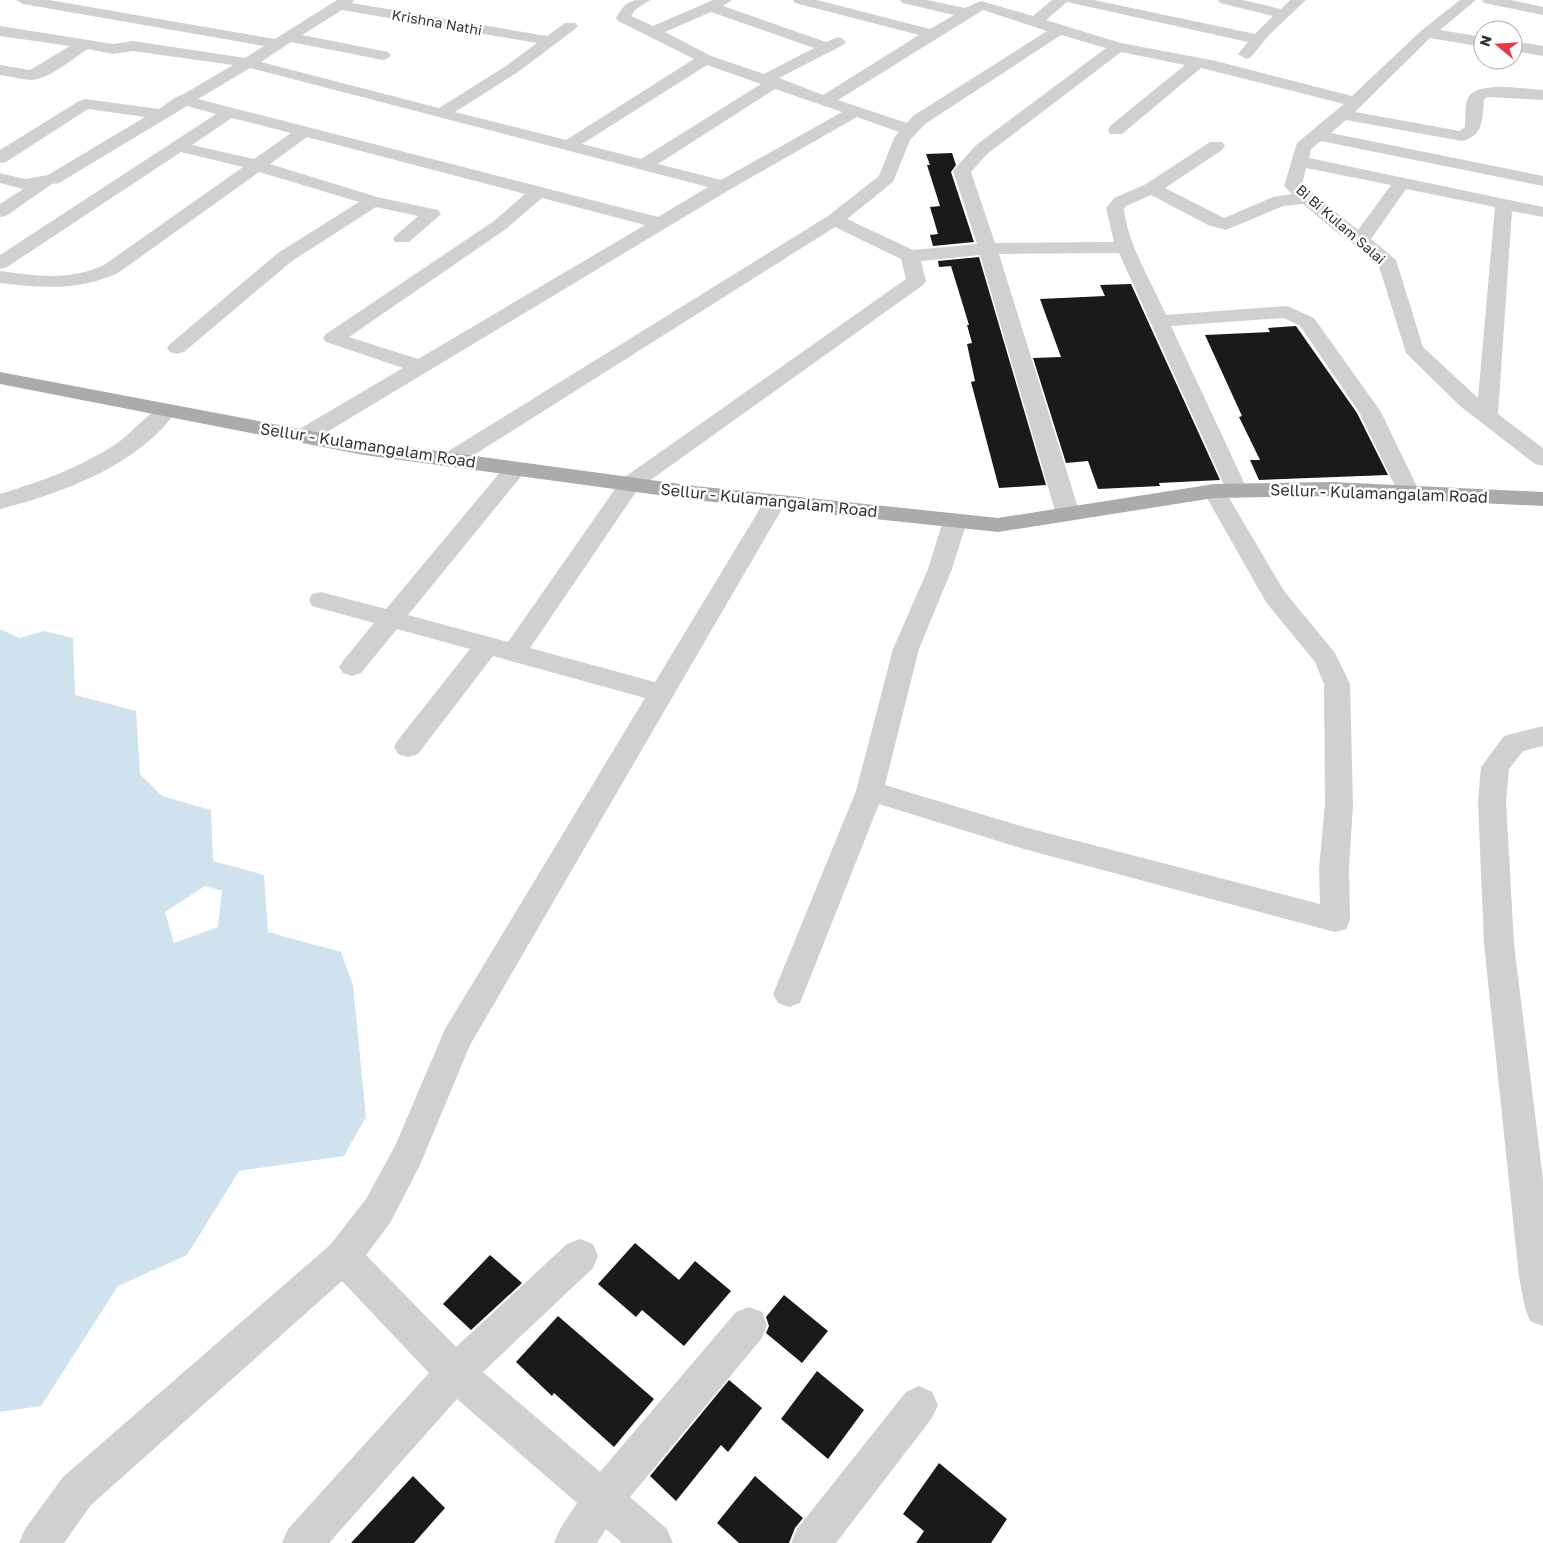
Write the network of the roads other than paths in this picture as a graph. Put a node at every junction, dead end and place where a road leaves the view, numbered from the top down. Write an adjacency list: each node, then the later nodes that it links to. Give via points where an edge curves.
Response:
1 (23, 0): 24 (street)
2 (643, 0): 21 (street, via 630,7 623,18)
3 (725, 0): 13 (street)
4 (800, 0): 23 (street)
5 (907, 0): 15 (street)
6 (1061, 0): 17 (street)
7 (1073, 0): 26 (street)
8 (1225, 0): 16 (street)
9 (1299, 0): 16 (street)
10 (1469, 0): 22 (street, Bi Bi Kulam Salai)
11 (1489, 0): 14 (street)
12 (343, 3): 24 (street); 28 (street, Krishna Nathi)
13 (710, 7): 21 (street); 31 (street)
14 (1543, 11)
15 (966, 13): 17 (street, via 981,5); 23 (street)
16 (1283, 14): 26 (street)
17 (1035, 22): 19 (street)
18 (570, 26): 28 (street)
19 (1060, 29): 30 (street); 49 (street, via 919,120)
20 (0, 31): 29 (street)
21 (653, 32): 35 (street)
22 (1427, 33): 27 (street); 44 (street, Bi Bi Kulam Salai)
23 (932, 34): 43 (street)
24 (283, 40): 34 (street); 36 (street)
25 (843, 40): 31 (street)
26 (1258, 40): 39 (street)
27 (1473, 40)
28 (550, 41): 47 (street)
29 (85, 44): 36 (street, via 112,50 133,46); 38 (street, via 40,72)
30 (1118, 47): 37 (street); 77 (street, via 981,150 962,171)
31 (828, 48): 40 (street)
32 (1523, 48): 33 (street)
33 (1543, 51)
34 (383, 55)
35 (705, 58): 40 (street); 53 (street)
36 (248, 63): 42 (street); 47 (street)
37 (1197, 63): 39 (street); 50 (street)
38 (0, 70)
39 (1232, 70): 44 (street)
40 (770, 81): 43 (street); 59 (street)
41 (1543, 95): 44 (street, via 1481,94 1476,98 1473,127 1462,136)
42 (182, 100): 46 (street); 48 (street)
43 (826, 100): 45 (street)
44 (1349, 108): 52 (street, Bi Bi Kulam Salai)
45 (856, 111): 49 (street); 64 (street)
46 (230, 112): 51 (street); 55 (street)
47 (442, 113): 53 (street)
48 (159, 114): 56 (street, via 85,104); 61 (street)
49 (910, 130): 72 (street, via 902,138 887,178)
50 (1116, 130)
51 (305, 131): 58 (street); 66 (street)
52 (1318, 135): 57 (street, Bi Bi Kulam Salai, via 1303,147); 62 (street)
53 (568, 146): 59 (street)
54 (1216, 146): 65 (street)
55 (181, 147): 58 (street); 79 (street)
56 (0, 158)
57 (1299, 161): 63 (street); 67 (street, Bi Bi Kulam Salai, via 1293,186)
58 (256, 165): 68 (street); 80 (street, via 94,278 55,284)
59 (644, 166): 64 (street)
60 (0, 178): 61 (street, via 25,184)
61 (46, 181): 70 (street)
62 (1543, 181)
63 (1402, 182): 69 (street); 75 (street)
64 (723, 186): 73 (street)
65 (1152, 188): 67 (street, via 1226,224 1279,201); 76 (street, via 1120,202 1115,208)
66 (539, 191): 73 (street); 83 (street, via 500,225 333,338)
67 (1308, 198): 75 (street, Bi Bi Kulam Salai)
68 (373, 201): 74 (street, via 432,214); 82 (street, via 285,257)
69 (1504, 204): 71 (street); 86 (street)
70 (0, 212)
71 (1543, 212)
72 (834, 220): 78 (street); 89 (street)
73 (660, 223): 83 (street)
74 (402, 238)
75 (1360, 241): 86 (street, Bi Bi Kulam Salai, via 1387,260 1413,349)
76 (1127, 247): 77 (street); 81 (street)
77 (988, 249): 78 (street); 97 (street)
78 (910, 256): 91 (street, via 916,281)
79 (0, 263)
80 (0, 277)
81 (1159, 321): 92 (street); 93 (street, via 1287,312 1307,322 1370,412)
82 (177, 348)
83 (420, 367): 87 (street)
84 (0, 378): 85 (main road, Sellur - Kulamangalam Road)
85 (166, 410): 87 (main road, Sellur - Kulamangalam Road); 95 (street, via 140,437 101,462 45,488)
86 (1487, 416): 88 (street, Bi Bi Kulam Salai)
87 (304, 436): 89 (main road, Sellur - Kulamangalam Road)
88 (1543, 459)
89 (450, 460): 90 (main road, Sellur - Kulamangalam Road)
90 (515, 469): 91 (main road, Sellur - Kulamangalam Road); 100 (street)
91 (630, 484): 96 (main road, Sellur - Kulamangalam Road); 102 (street)
92 (1225, 491): 93 (main road, Sellur - Kulamangalam Road, via 1334,489); 97 (main road, Sellur - Kulamangalam Road); 107 (street, via 1275,596 1326,659 1337,684 1340,804 1334,869 1335,920 1024,838)
93 (1409, 493): 94 (main road, Sellur - Kulamangalam Road)
94 (1543, 499)
95 (0, 502)
96 (775, 502): 98 (main road, Sellur - Kulamangalam Road); 104 (street)
97 (1068, 514): 98 (main road, Sellur - Kulamangalam Road, via 998,526)
98 (955, 521): 107 (street, via 940,569 906,649)
99 (321, 600): 100 (street)
100 (393, 619): 101 (street); 103 (street)
101 (488, 645): 102 (street); 106 (street)
102 (514, 652): 104 (street)
103 (352, 667)
104 (662, 693): 110 (street, via 456,1039 408,1154 378,1211)
105 (1543, 736): 111 (street, via 1514,742 1495,767 1492,801 1499,944)
106 (408, 746)
107 (870, 791): 108 (street)
108 (789, 994)
109 (580, 1256): 113 (street)
110 (343, 1257): 113 (street); 116 (street, via 77,1491)
111 (1543, 1308)
112 (749, 1325): 115 (street)
113 (455, 1373): 115 (street); 117 (street)
114 (919, 1405): 120 (street)
115 (602, 1500): 118 (street); 119 (street)
116 (39, 1543)
117 (302, 1543)
118 (574, 1543)
119 (653, 1543)
120 (811, 1543)

